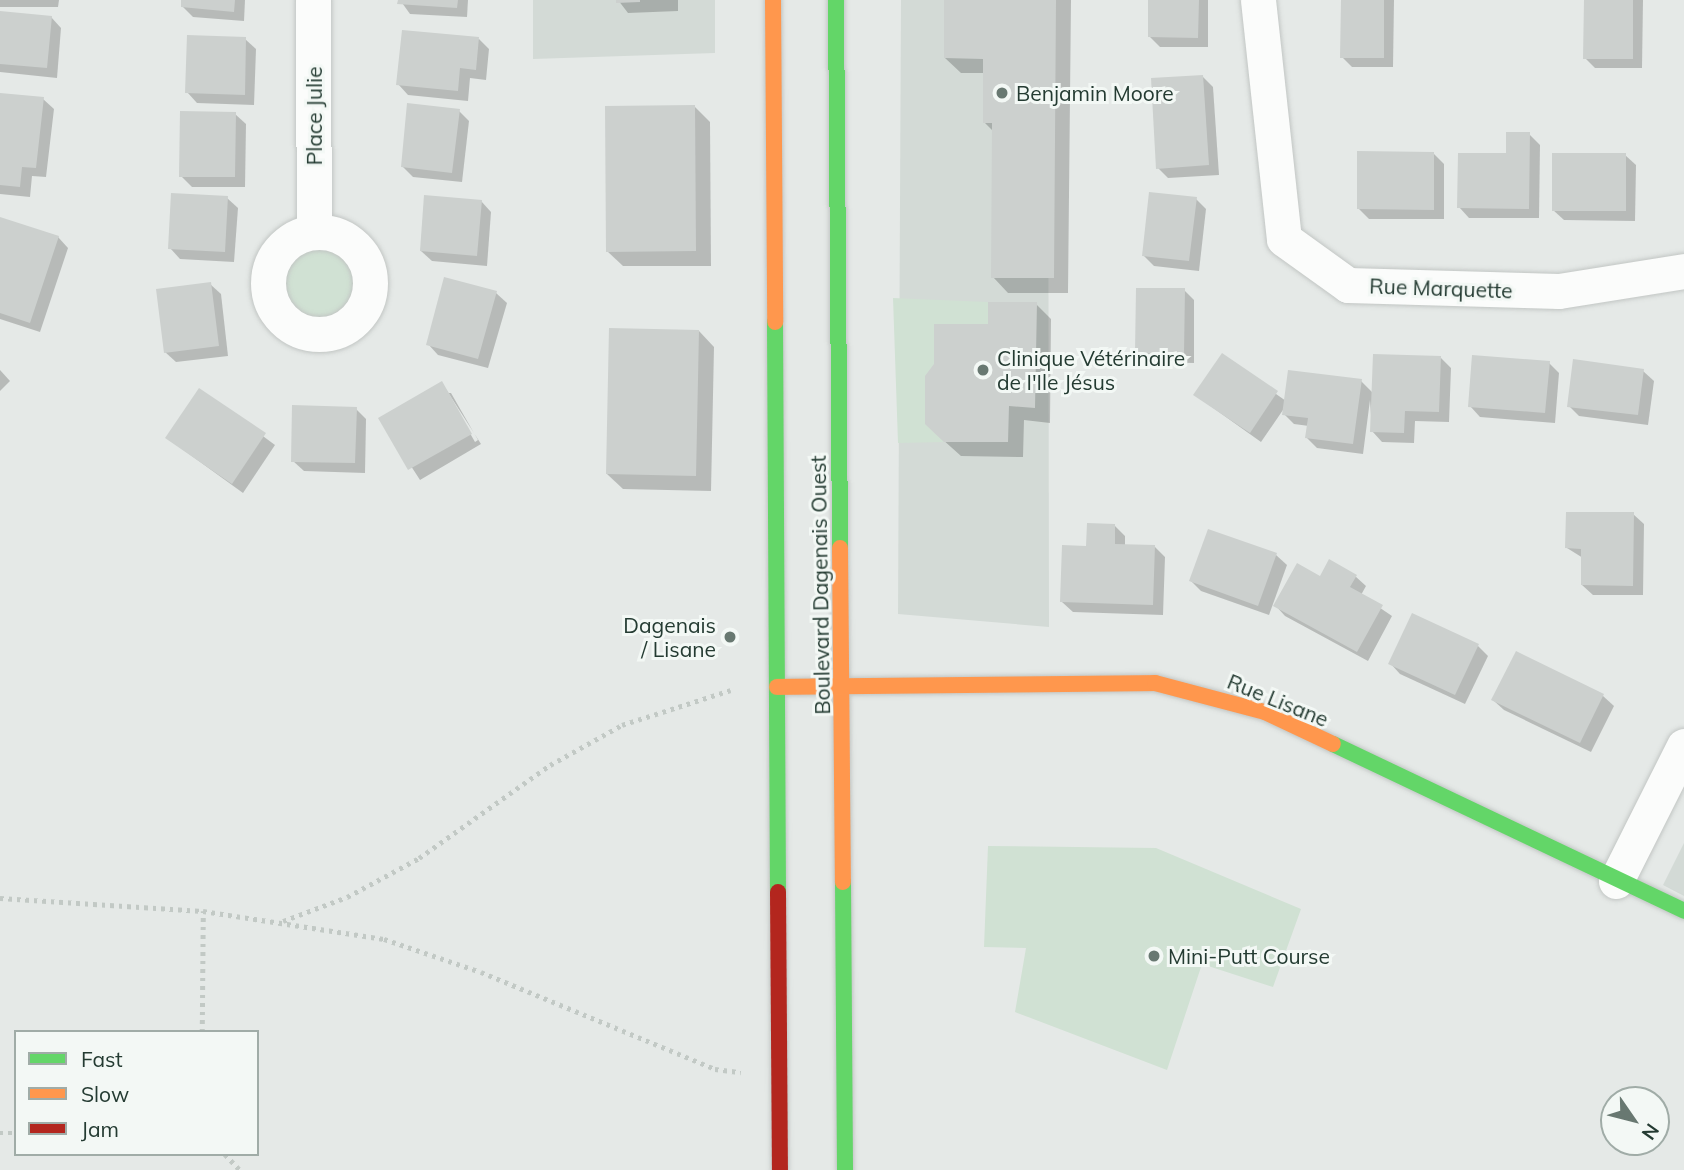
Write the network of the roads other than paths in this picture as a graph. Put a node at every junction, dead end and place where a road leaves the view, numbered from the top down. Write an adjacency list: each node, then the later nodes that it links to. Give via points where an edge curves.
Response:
1 (313, 0): 5 (street, Place Julie)
2 (773, 0): 8 (main road, Boulevard Dagenais Ouest)
3 (836, 0): 7 (main road, Boulevard Dagenais Ouest)
4 (1258, 0): 6 (street, Rue Marquette, via 1284,239 1348,285 1559,291)
5 (314, 232)
6 (1684, 271)
7 (842, 685): 8 (main road, Rue Lisane); 10 (main road, Rue Lisane, via 1155,684 1202,692 1265,712); 13 (main road, Boulevard Dagenais Ouest)
8 (777, 687): 12 (main road, Boulevard Dagenais Ouest)
9 (1684, 746): 10 (street)
10 (1615, 881): 11 (main road, Rue Lisane)
11 (1684, 911)
12 (780, 1170)
13 (845, 1170)

